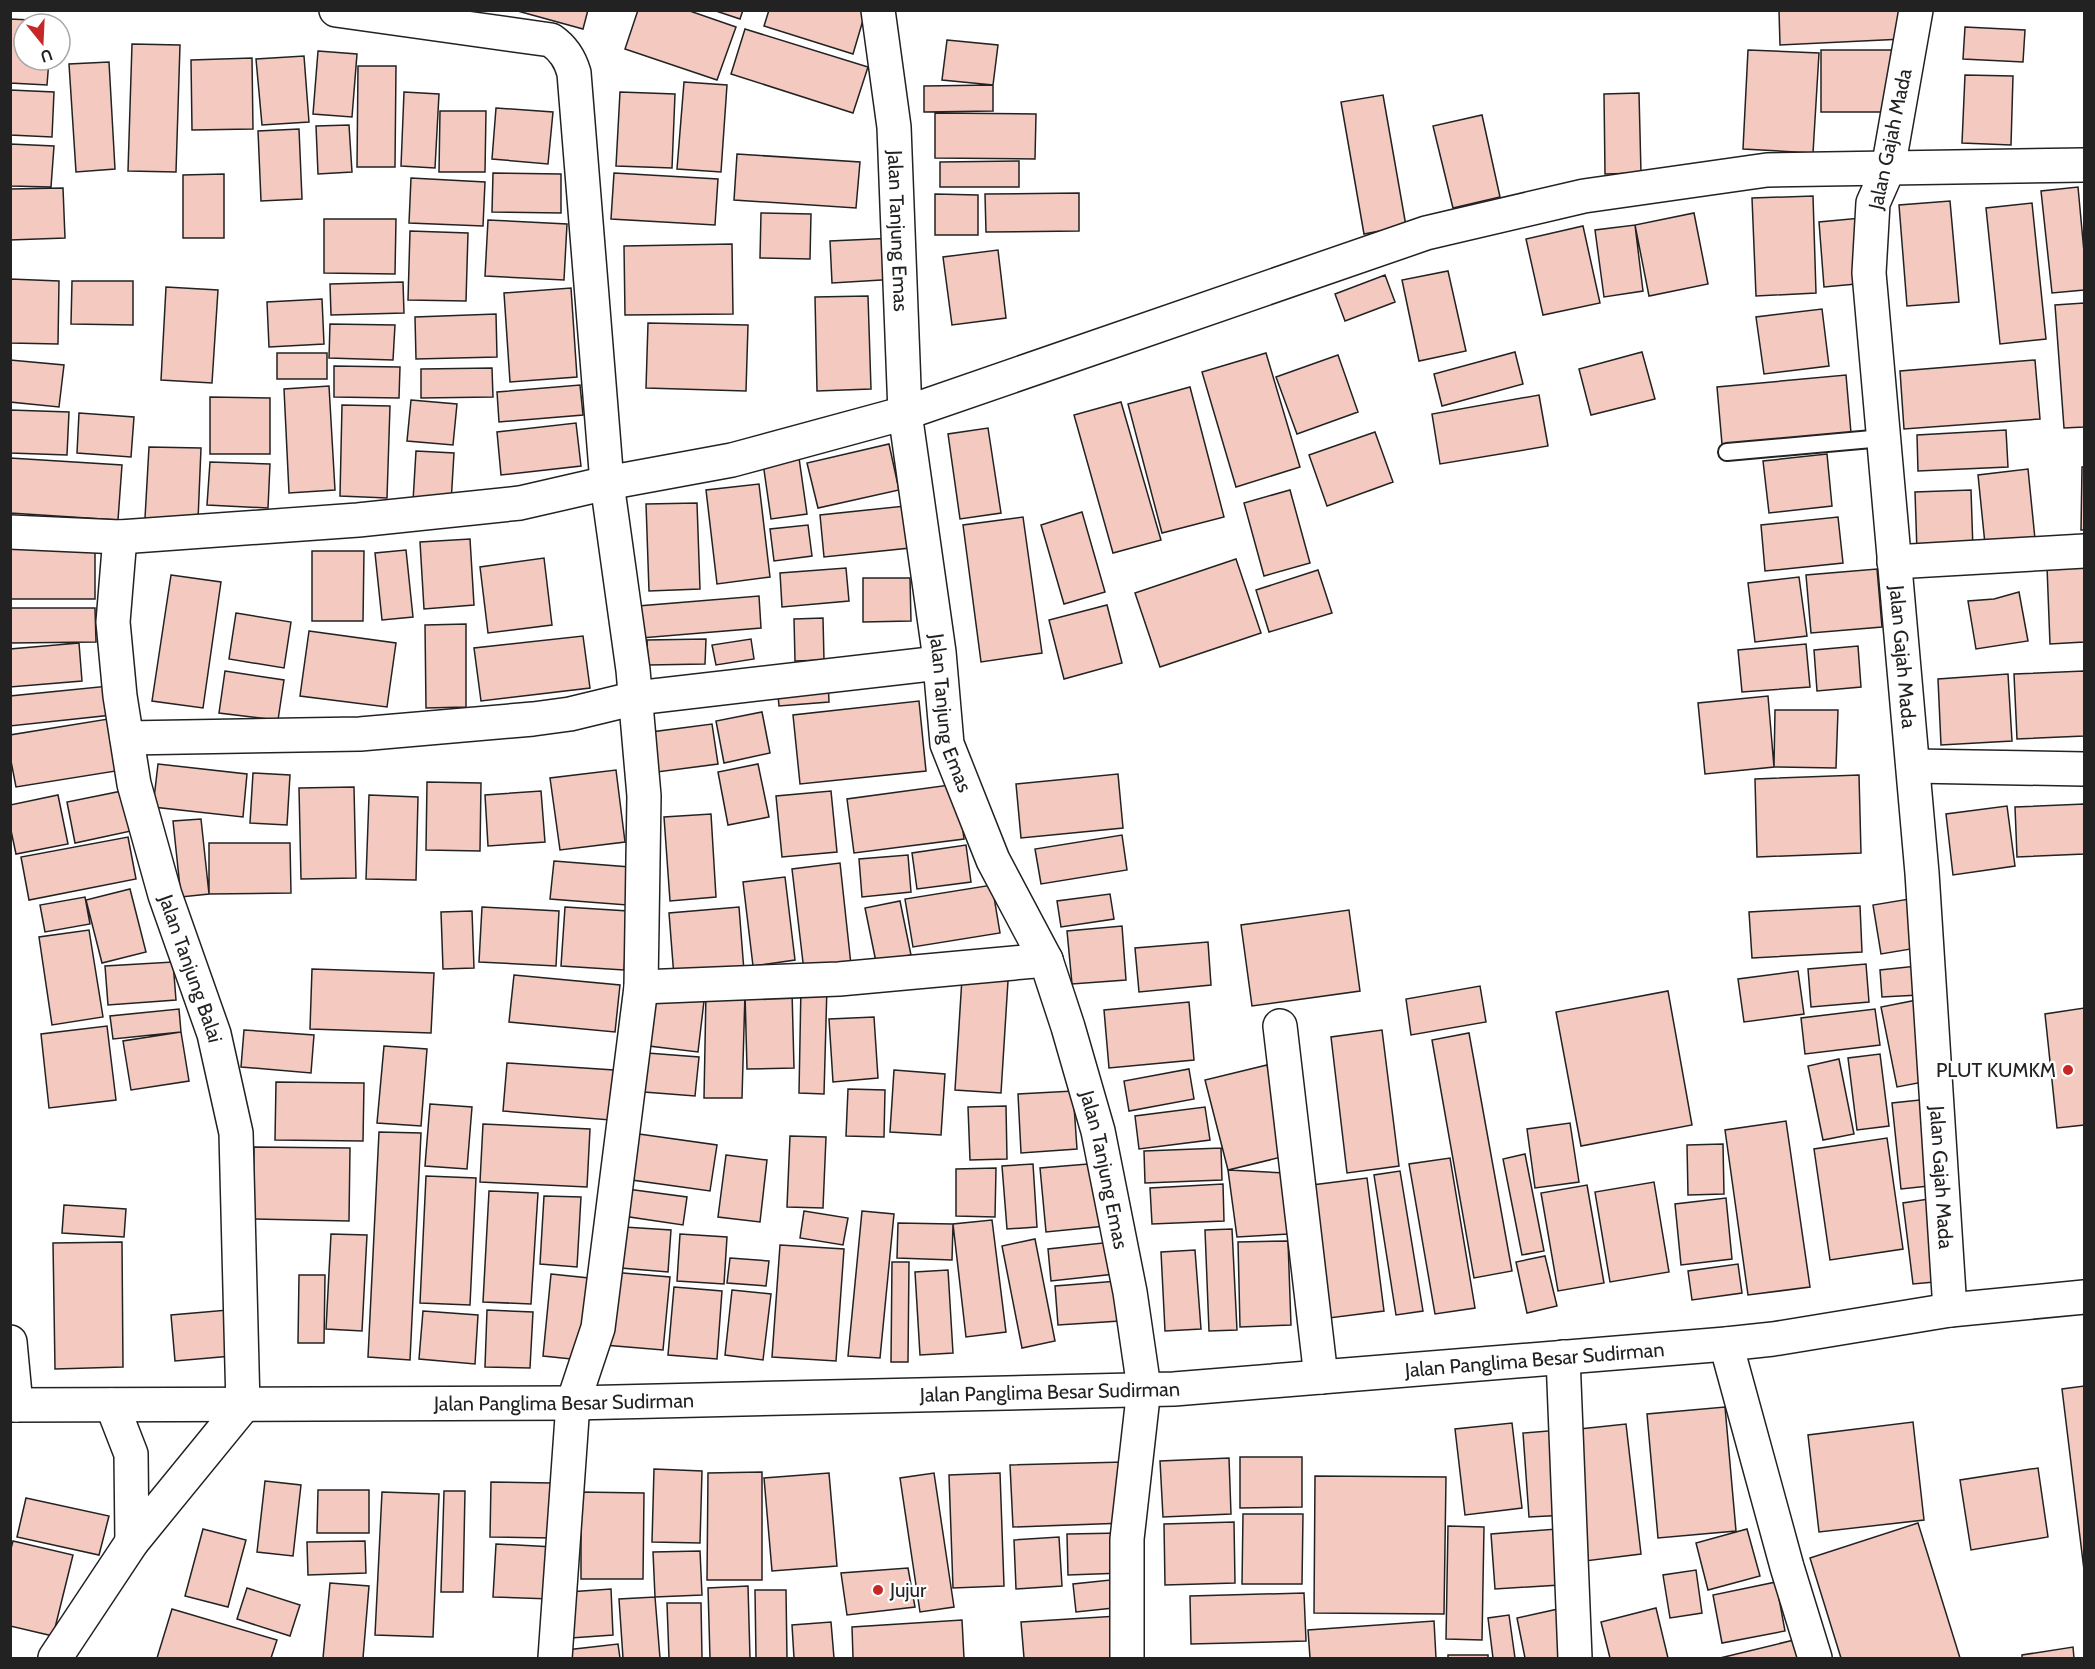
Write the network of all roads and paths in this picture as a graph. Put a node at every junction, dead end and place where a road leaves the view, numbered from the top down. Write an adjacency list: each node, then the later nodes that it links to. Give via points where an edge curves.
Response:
1 (336, 10): 9 (main road, via 551,40 567,55 574,73)
2 (878, 10): 6 (main road, Jalan Tanjung Emas, via 894,127)
3 (1916, 10): 5 (main road, Jalan Gajah Mada)
4 (2085, 165): 5 (main road)
5 (1887, 169): 6 (main road, via 1756,172 1584,196 1426,233); 7 (main road, Jalan Gajah Mada, via 1873,203 1869,273)
6 (905, 413): 9 (main road, via 732,460); 14 (main road, Jalan Tanjung Emas)
7 (1883, 438): 8 (lane); 13 (main road, Jalan Gajah Mada)
8 (1727, 452)
9 (607, 483): 11 (main road, via 520,503 358,520); 15 (main road)
10 (10, 532): 11 (main road)
11 (120, 537): 16 (main road, Jalan Tanjung Balai, via 113,622)
12 (2085, 551): 13 (main road)
13 (1894, 562): 17 (main road, Jalan Gajah Mada)
14 (939, 663): 15 (main road); 19 (main road, Jalan Tanjung Emas, via 947,744 993,860)
15 (636, 698): 16 (main road, via 533,719 360,734); 20 (main road, via 644,796)
16 (127, 738): 32 (main road, Jalan Tanjung Balai, via 134,784 165,895 214,1034 236,1132)
17 (1913, 766): 18 (main road); 23 (main road, Jalan Gajah Mada)
18 (2085, 770)
19 (1046, 960): 20 (main road, via 839,979); 28 (main road, Jalan Tanjung Emas, via 1098,1131 1130,1292)
20 (641, 987): 29 (main road, via 598,1328)
21 (1280, 1026): 27 (main road)
22 (2085, 1297): 23 (main road, Jalan Panglima Besar Sudirman)
23 (1950, 1310): 25 (main road, Jalan Panglima Besar Sudirman)
24 (10, 1342): 30 (main road)
25 (1726, 1344): 26 (main road, Jalan Panglima Besar Sudirman); 38 (main road)
26 (1563, 1357): 27 (main road, Jalan Panglima Besar Sudirman); 37 (main road)
27 (1321, 1377): 28 (main road, Jalan Panglima Besar Sudirman)
28 (1144, 1388): 29 (main road, Jalan Panglima Besar Sudirman); 36 (main road, Jalan Tanjung Emas, via 1127,1539)
29 (573, 1403): 32 (main road, Jalan Panglima Besar Sudirman); 35 (main road)
30 (13, 1405): 31 (main road, Jalan Panglima Besar Sudirman)
31 (112, 1405): 32 (main road, Jalan Panglima Besar Sudirman); 33 (main road, via 131,1454)
32 (243, 1406): 33 (main road)
33 (132, 1542): 34 (main road)
34 (55, 1659)
35 (555, 1659)
36 (1127, 1659)
37 (1575, 1659)
38 (1815, 1659)

